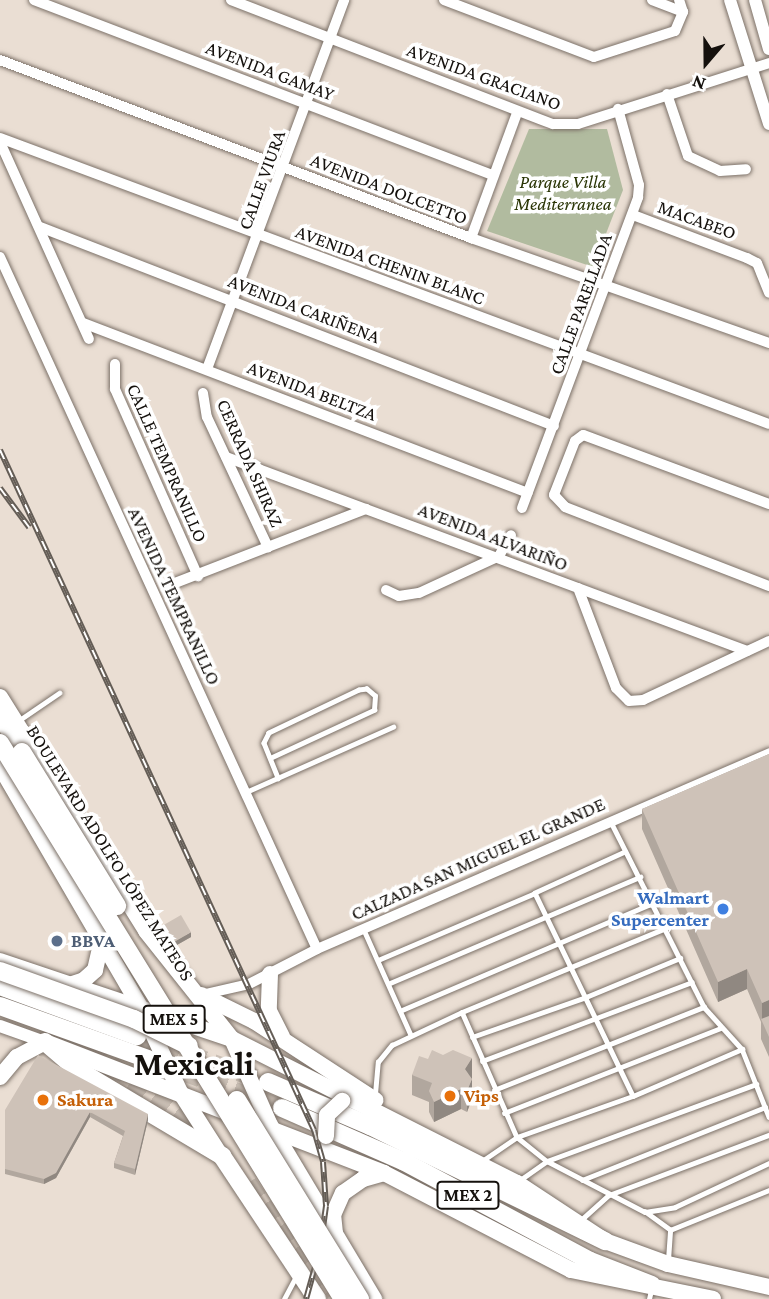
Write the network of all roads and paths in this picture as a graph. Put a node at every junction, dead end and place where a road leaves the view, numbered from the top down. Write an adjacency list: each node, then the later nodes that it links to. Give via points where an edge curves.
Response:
1 (34, 0): 16 (street, AVENIDA GAMAY)
2 (231, 0): 10 (street, AVENIDA GRACIANO)
3 (344, 0): 10 (street, CALLE VIURA)
4 (444, 0): 9 (street, via 594,57 665,37 675,31)
5 (652, 0): 9 (street)
6 (680, 0): 9 (street)
7 (730, 0): 14 (street)
8 (755, 0): 11 (street)
9 (683, 12)
10 (330, 37): 16 (street, CALLE VIURA); 18 (street, AVENIDA GRACIANO)
11 (769, 49)
12 (0, 60): 21 (street, AVENIDA DOLCETTO)
13 (769, 63): 14 (street, AVENIDA GRACIANO)
14 (752, 69): 15 (street, AVENIDA GRACIANO); 19 (street)
15 (667, 94): 17 (street, AVENIDA GRACIANO); 22 (street, via 688,156 720,171)
16 (308, 105): 21 (street, CALLE VIURA); 23 (street, AVENIDA GAMAY)
17 (618, 109): 18 (street, AVENIDA GRACIANO, via 566,125); 24 (street, CALLE PARELLADA, via 639,185)
18 (517, 113): 23 (street)
19 (769, 124)
20 (0, 140): 25 (street); 26 (street, AVENIDA CHENIN BLANC)
21 (285, 169): 26 (street, CALLE VIURA); 27 (street, AVENIDA DOLCETTO)
22 (746, 169)
23 (493, 175): 27 (street)
24 (633, 215): 29 (street, CALLE PARELLADA); 30 (street, MACABEO, via 757,263)
25 (40, 227): 31 (street, AVENIDA CARIÑENA); 32 (street)
26 (260, 235): 31 (street, CALLE VIURA); 35 (street, AVENIDA CHENIN BLANC)
27 (471, 238): 29 (street, AVENIDA DOLCETTO)
28 (0, 257): 66 (street, AVENIDA TEMPRANILLO)
29 (606, 286): 34 (street, AVENIDA DOLCETTO); 35 (street, CALLE PARELLADA)
30 (769, 293)
31 (234, 301): 37 (street, CALLE VIURA); 40 (street, AVENIDA CARIÑENA)
32 (83, 323): 33 (street); 37 (street, AVENIDA BELTZA)
33 (89, 339)
34 (769, 343)
35 (581, 355): 39 (street, AVENIDA CHENIN BLANC); 40 (street, CALLE PARELLADA)
36 (115, 364): 49 (street, CALLE TEMPRANILLO, via 115,389)
37 (207, 369): 42 (street, AVENIDA BELTZA)
38 (203, 393): 41 (street, CERRADA SHIRAZ, via 206,417)
39 (769, 424)
40 (554, 426): 42 (street, CALLE PARELLADA)
41 (226, 457): 45 (street, AVENIDA ALVARIÑO); 47 (street, CERRADA SHIRAZ)
42 (528, 493): 44 (street, CALLE PARELLADA)
43 (769, 504): 51 (street, via 583,435 575,441 555,491 556,500)
44 (523, 508)
45 (366, 509): 47 (street); 48 (street, AVENIDA ALVARIÑO)
46 (511, 535): 48 (street)
47 (268, 547): 49 (street)
48 (499, 556): 52 (street, AVENIDA ALVARIÑO); 53 (street, via 419,593 400,596)
49 (198, 576): 50 (street)
50 (176, 583)
51 (769, 586)
52 (578, 588): 55 (street, AVENIDA ALVARIÑO); 55 (street, via 616,688 629,701 643,700)
53 (386, 590)
54 (769, 640): 55 (street)
55 (747, 651)
56 (59, 693): 59 (lane)
57 (0, 697): 59 (highway)
58 (0, 714): 110 (highway, BOULEVARD ADOLFO LÓPEZ MATEOS / MEX 5, bridge)
59 (17, 722): 88 (highway, via 146,931)
60 (393, 727): 65 (lane)
61 (0, 743): 151 (highway, BOULEVARD ADOLFO LÓPEZ MATEOS / MEX 5, bridge)
62 (769, 753): 67 (street, CALZADA SAN MIGUEL EL GRANDE)
63 (270, 758): 63 (lane, via 374,710 375,696 367,689 359,690 276,729 265,738); 65 (lane)
64 (0, 766): 75 (highway)
65 (278, 778): 66 (lane)
66 (245, 793): 77 (street, AVENIDA TEMPRANILLO)
67 (610, 820): 68 (lane); 74 (street, CALZADA SAN MIGUEL EL GRANDE)
68 (625, 852): 69 (lane); 70 (lane)
69 (640, 877): 71 (lane); 72 (lane)
70 (535, 893): 72 (lane); 79 (lane)
71 (653, 903): 73 (lane); 76 (lane)
72 (547, 919): 76 (lane); 85 (lane)
73 (666, 928): 78 (lane); 81 (lane)
74 (364, 929): 77 (street, CALZADA SAN MIGUEL EL GRANDE); 79 (lane)
75 (102, 940): 86 (highway, via 95,970); 92 (highway)
76 (560, 945): 81 (lane); 93 (lane)
77 (317, 949): 83 (street, CALZADA SAN MIGUEL EL GRANDE)
78 (680, 957): 84 (lane); 89 (lane)
79 (378, 960): 85 (lane)
80 (0, 961): 86 (highway)
81 (572, 969): 89 (lane); 94 (lane)
82 (0, 971): 110 (highway, bridge, via 135,1019)
83 (270, 974): 88 (street, CALZADA SAN MIGUEL EL GRANDE); 104 (highway, via 269,1011)
84 (692, 982): 91 (lane); 95 (lane)
85 (390, 983): 93 (lane)
86 (69, 985): 92 (highway)
87 (0, 986): 101 (highway)
88 (201, 995): 103 (highway); 104 (highway)
89 (586, 998): 95 (lane); 102 (lane)
90 (0, 1006): 98 (highway)
91 (704, 1007): 99 (lane); 106 (lane)
92 (141, 1009): 96 (highway); 109 (highway)
93 (402, 1010): 100 (lane)
94 (462, 1012): 100 (lane); 102 (lane)
95 (596, 1020): 106 (lane); 111 (lane)
96 (186, 1023): 103 (highway); 109 (highway, via 170,1033)
97 (0, 1026): 105 (street)
98 (58, 1026): 107 (highway); 109 (highway)
99 (722, 1028): 108 (lane); 112 (lane)
100 (411, 1035): 120 (lane, via 392,1045 378,1062)
101 (137, 1036)
102 (472, 1037): 111 (lane)
103 (233, 1039): 114 (highway); 119 (highway)
104 (283, 1039): 120 (highway)
105 (45, 1042): 113 (highway, via 17,1057); 117 (highway); 131 (highway, via 78,1070)
106 (609, 1047): 112 (lane); 116 (lane)
107 (89, 1048)
108 (742, 1049): 115 (lane); 118 (lane)
109 (157, 1061): 117 (highway)
110 (213, 1061): 152 (highway, BOULEVARD ADOLFO LÓPEZ MATEOS / MEX 5, bridge)
111 (482, 1061): 116 (lane)
112 (621, 1070): 118 (lane); 124 (lane)
113 (0, 1077)
114 (260, 1082): 121 (highway, via 243,1099); 126 (highway); 144 (highway, MEX 2, via 380,1130)
115 (756, 1084): 123 (lane); 132 (lane)
116 (494, 1090): 124 (lane)
117 (180, 1092): 121 (highway); 131 (highway)
118 (633, 1096): 129 (lane)
119 (348, 1100): 127 (highway); 130 (highway, bridge, via 327,1115 326,1136)
120 (375, 1100): 127 (highway)
121 (222, 1108): 126 (highway)
122 (282, 1108): 148 (highway, MEX 2, via 403,1161)
123 (765, 1108): 125 (lane); 136 (lane)
124 (504, 1113): 129 (lane)
125 (769, 1116)
126 (270, 1125): 130 (highway); 143 (highway)
127 (408, 1125): 133 (highway)
128 (769, 1135): 139 (lane)
129 (517, 1137): 132 (lane); 133 (lane)
130 (334, 1151): 135 (highway)
131 (222, 1156): 146 (highway)
132 (547, 1161): 136 (lane); 137 (lane)
133 (479, 1163): 137 (highway)
134 (769, 1163): 140 (lane, via 675,1207)
135 (384, 1173): 143 (highway, via 363,1179 343,1193 333,1215); 148 (highway, via 571,1270)
136 (582, 1180): 139 (lane)
137 (517, 1183): 141 (highway)
138 (769, 1190): 142 (lane)
139 (609, 1195): 140 (lane); 141 (lane)
140 (645, 1212): 142 (lane)
141 (580, 1221): 144 (highway)
142 (670, 1230): 145 (lane)
143 (335, 1236): 153 (highway)
144 (605, 1241): 145 (highway, MEX 2)
145 (668, 1264): 147 (highway, MEX 2)
146 (300, 1269): 149 (lane); 150 (highway)
147 (769, 1287)
148 (650, 1292): 154 (highway, MEX 2)
149 (284, 1299)
150 (317, 1299)
151 (343, 1299)
152 (360, 1299)
153 (374, 1299)
154 (713, 1299)

